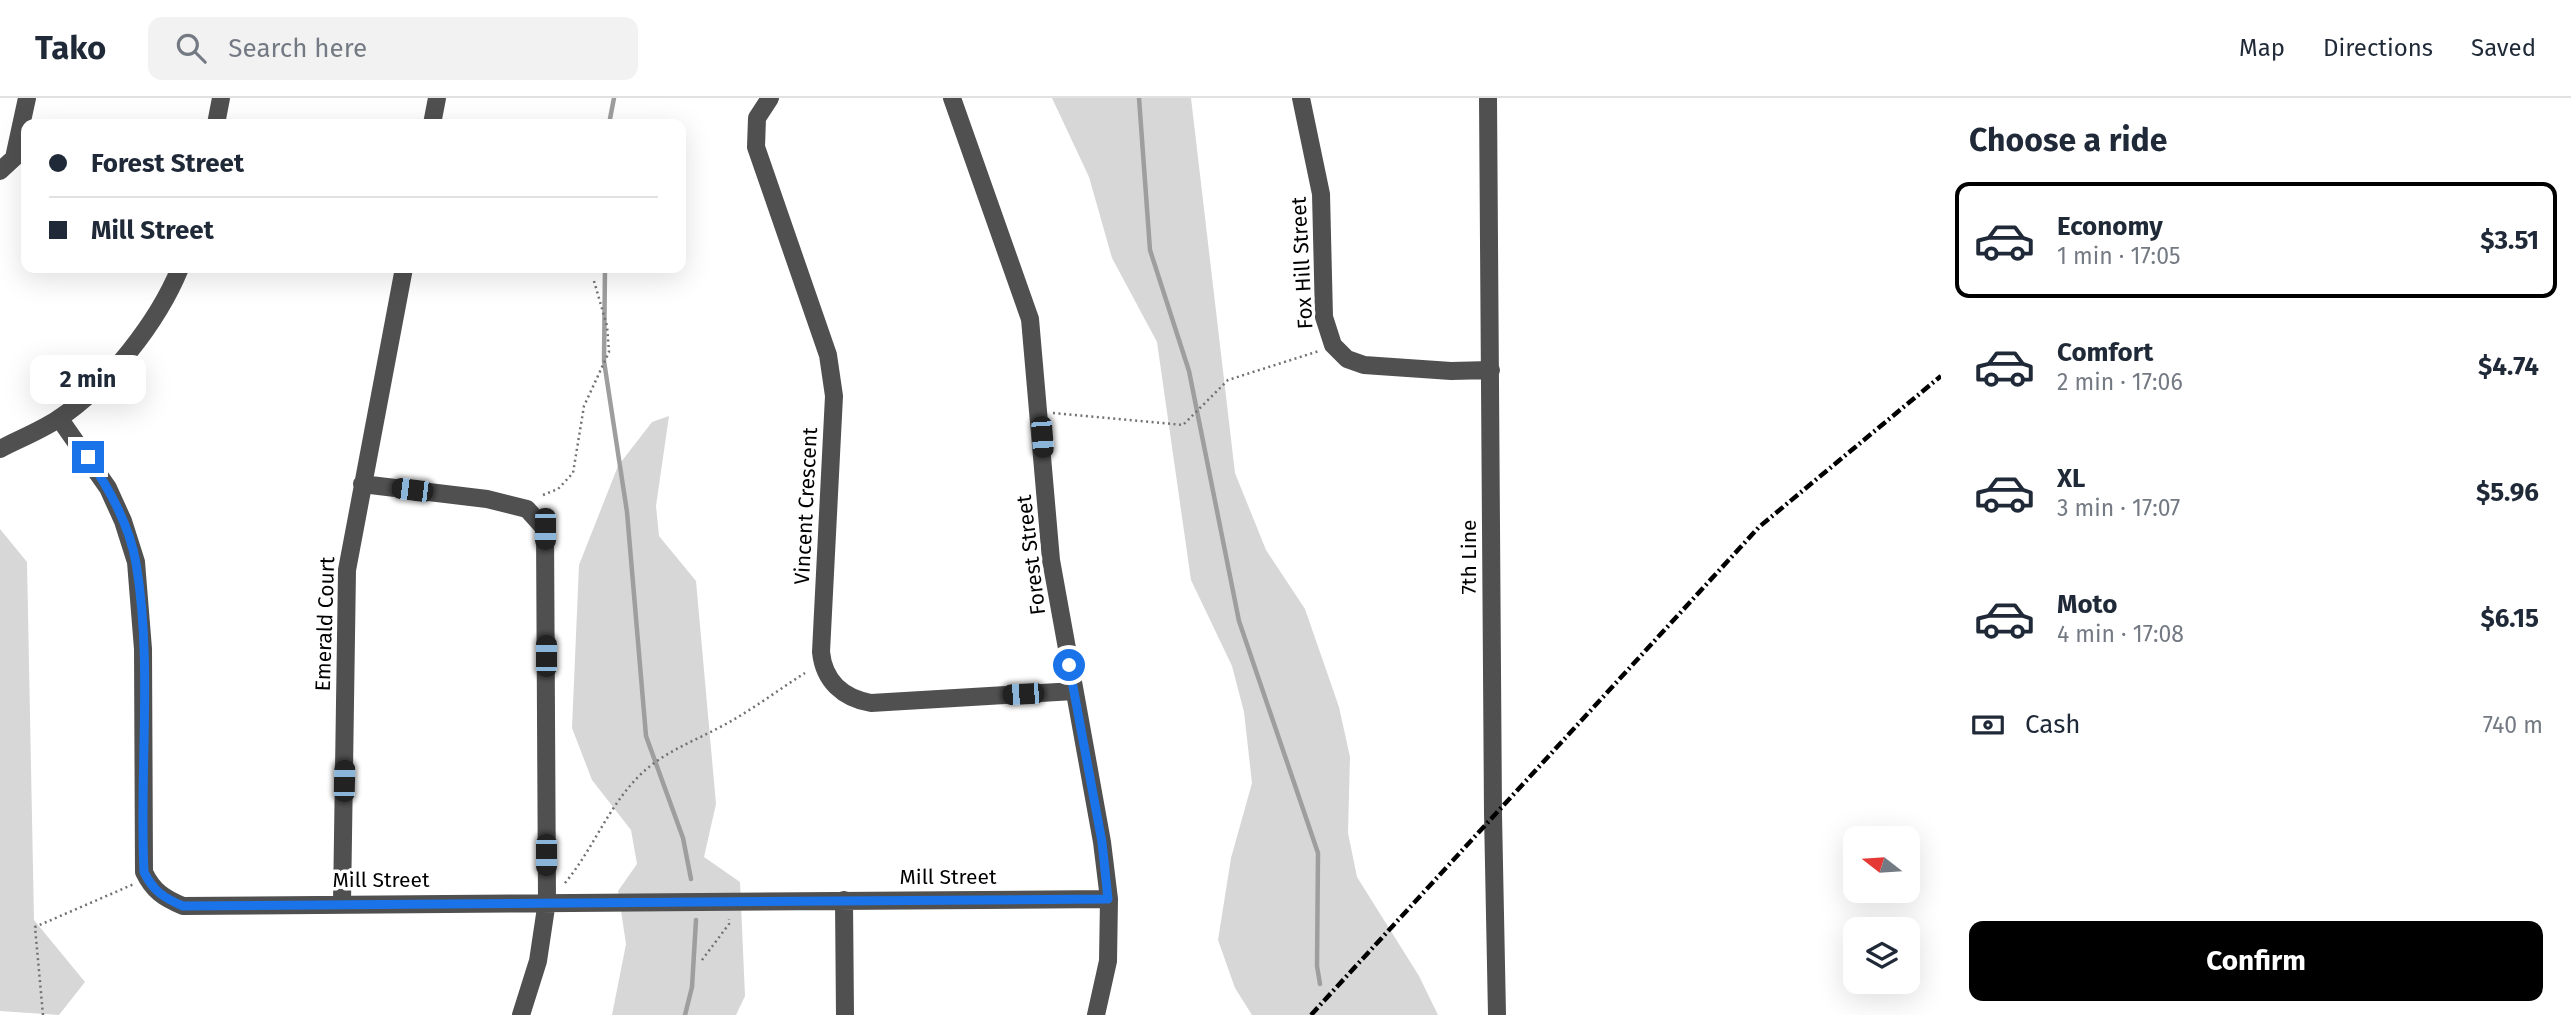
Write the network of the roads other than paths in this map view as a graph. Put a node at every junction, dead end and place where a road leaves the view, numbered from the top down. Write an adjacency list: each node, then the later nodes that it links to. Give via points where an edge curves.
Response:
1 (27, 98): 8 (street)
2 (221, 98): 9 (street)
3 (437, 98): 10 (street)
4 (770, 98): 19 (street, Vincent Crescent, via 757,118 756,147 828,355 834,396 821,652 828,677 846,695 871,703)
5 (952, 98): 19 (street, Forest Street, via 1030,319 1051,560)
6 (1301, 98): 15 (street, Fox Hill Street, via 1321,194 1324,317 1333,345 1347,359 1364,365)
7 (1488, 98): 15 (street, 7th Line)
8 (22, 119)
9 (217, 119)
10 (433, 119)
11 (21, 126): 12 (street, via 14,158)
12 (0, 171)
13 (178, 273): 16 (street, via 163,305 133,346)
14 (403, 273): 18 (street, Emerald Court)
15 (1491, 370): 27 (street, 7th Line)
16 (59, 418): 17 (street); 23 (street, Mill Street, via 108,488 136,562 143,649 144,862 150,886 183,906)
17 (0, 449)
18 (362, 484): 22 (street, via 487,499 527,509 545,529); 23 (street, Emerald Court, via 346,570)
19 (1074, 691): 20 (street, Forest Street)
20 (1108, 899): 21 (street, Mill Street); 26 (street, Forest Street, via 1108,961)
21 (844, 900): 22 (street, Mill Street); 25 (street)
22 (547, 901): 23 (street, Mill Street); 24 (street, via 538,961)
23 (342, 903)
24 (521, 1015)
25 (845, 1015)
26 (1096, 1015)
27 (1497, 1015)

